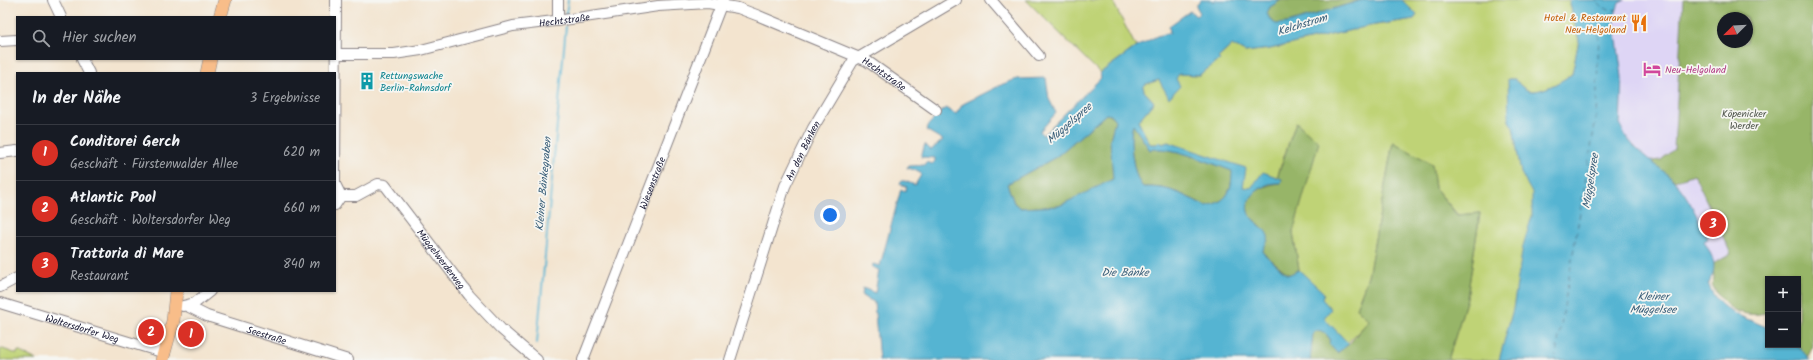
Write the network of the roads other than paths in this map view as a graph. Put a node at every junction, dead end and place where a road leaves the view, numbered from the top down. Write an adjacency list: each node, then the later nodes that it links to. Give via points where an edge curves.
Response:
1 (53, 0): 8 (street)
2 (225, 0): 9 (main road)
3 (336, 0): 13 (street)
4 (558, 0): 10 (street)
5 (956, 0): 15 (street, An den Bänken)
6 (991, 0): 14 (street)
7 (722, 3): 10 (street, Hechtstraße, via 658,6); 15 (street, Hechtstraße); 37 (street, Wiesenstraße)
8 (61, 16)
9 (220, 16)
10 (558, 21): 13 (street, Hechtstraße, via 500,28 421,50 394,54)
11 (16, 40): 12 (street)
12 (0, 41)
13 (336, 54)
14 (1038, 56)
15 (859, 57): 22 (street, Hechtstraße); 38 (street, An den Bänken, via 853,61 813,128 785,186)
16 (82, 60): 19 (street)
17 (210, 60): 20 (main road)
18 (336, 60): 21 (street)
19 (88, 72)
20 (208, 72)
21 (336, 72)
22 (936, 110)
23 (16, 151): 24 (street)
24 (0, 153)
25 (336, 186): 26 (street)
26 (342, 196): 27 (street); 36 (street, Müggelwerderweg, via 356,196 378,184 385,185 469,295 506,334)
27 (336, 204)
28 (16, 279): 29 (street)
29 (0, 287)
30 (176, 292): 33 (main road)
31 (209, 292): 33 (street, via 195,303)
32 (0, 303): 34 (street, Woltersdorfer Weg)
33 (181, 306): 34 (main road); 35 (street, Seestraße)
34 (163, 356)
35 (348, 360)
36 (537, 360)
37 (583, 360)
38 (730, 360)

